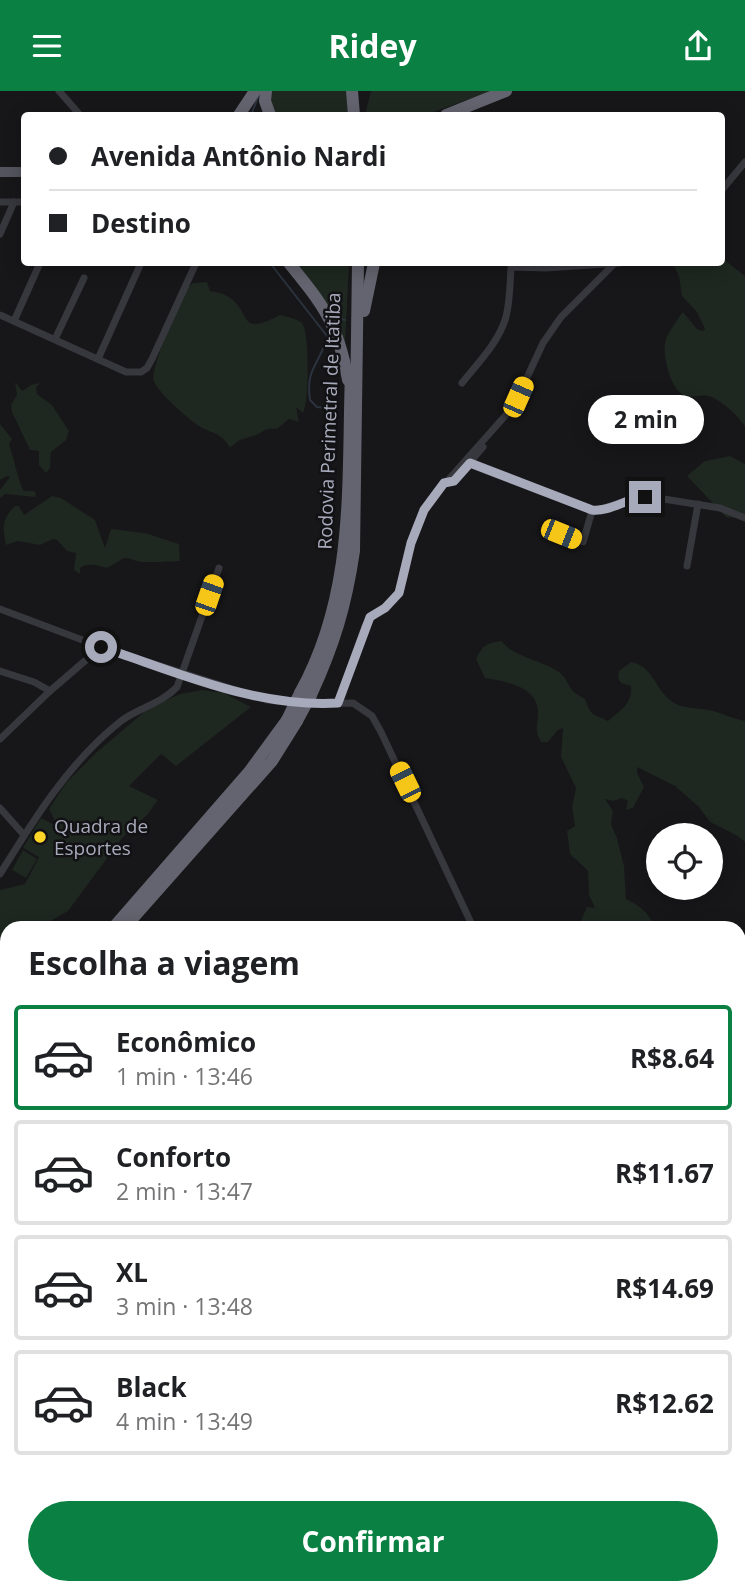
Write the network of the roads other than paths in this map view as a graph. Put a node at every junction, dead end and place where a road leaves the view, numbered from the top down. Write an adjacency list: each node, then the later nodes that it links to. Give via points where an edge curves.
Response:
1 (59, 91): 8 (street)
2 (255, 91): 9 (highway)
3 (266, 91): 10 (highway)
4 (352, 91): 11 (highway)
5 (359, 91): 12 (highway)
6 (506, 91): 7 (highway)
7 (492, 97): 13 (highway); 14 (highway)
8 (77, 112)
9 (241, 112)
10 (269, 112)
11 (357, 112)
12 (358, 112)
13 (454, 112)
14 (465, 112)
15 (745, 162): 18 (street)
16 (0, 172): 17 (main road)
17 (21, 172)
18 (725, 186)
19 (0, 202): 20 (street)
20 (14, 202): 21 (street); 22 (street)
21 (21, 202)
22 (0, 234)
23 (39, 266): 34 (street)
24 (140, 266): 37 (street)
25 (195, 266): 37 (street, via 147,367 126,372)
26 (291, 266): 39 (highway, via 333,324)
27 (353, 266): 39 (highway, Rodovia Perimetral de Itatiba)
28 (358, 266): 35 (highway, Rodovia Perimetral de Itatiba)
29 (373, 266): 35 (highway)
30 (574, 266): 38 (street, via 511,267 505,320)
31 (614, 266): 40 (street, via 561,317 543,343 518,397)
32 (84, 278): 36 (street)
33 (0, 315): 34 (street)
34 (14, 321): 36 (street)
35 (359, 328): 54 (highway, Rodovia Perimetral de Itatiba, via 354,551 340,625)
36 (55, 339): 37 (street)
37 (98, 359)
38 (462, 383)
39 (350, 387): 54 (highway, Rodovia Perimetral de Itatiba, via 344,559 328,630)
40 (487, 436): 41 (street); 42 (street)
41 (470, 463): 42 (street, via 454,481); 44 (street)
42 (444, 483): 55 (street, via 417,525 399,593 365,626)
43 (698, 504): 44 (street, via 645,497); 45 (street); 47 (street)
44 (592, 510): 46 (street, via 583,542)
45 (745, 517)
46 (561, 534)
47 (687, 566)
48 (219, 568): 52 (street)
49 (0, 609): 50 (street)
50 (101, 647): 52 (street); 53 (street)
51 (0, 671): 53 (street)
52 (182, 673): 55 (street, via 267,700); 59 (street, via 170,694 123,719 85,754)
53 (50, 691): 57 (street)
54 (306, 694): 56 (highway, Rodovia Perimetral de Itatiba, bridge)
55 (338, 703): 63 (street, via 353,703 372,716)
56 (292, 720): 61 (highway, Rodovia Perimetral de Itatiba); 62 (highway, Rodovia Perimetral de Itatiba, via 272,761)
57 (0, 739)
58 (0, 808): 59 (street)
59 (24, 835): 60 (street)
60 (0, 874)
61 (119, 921)
62 (130, 921)
63 (470, 921)

